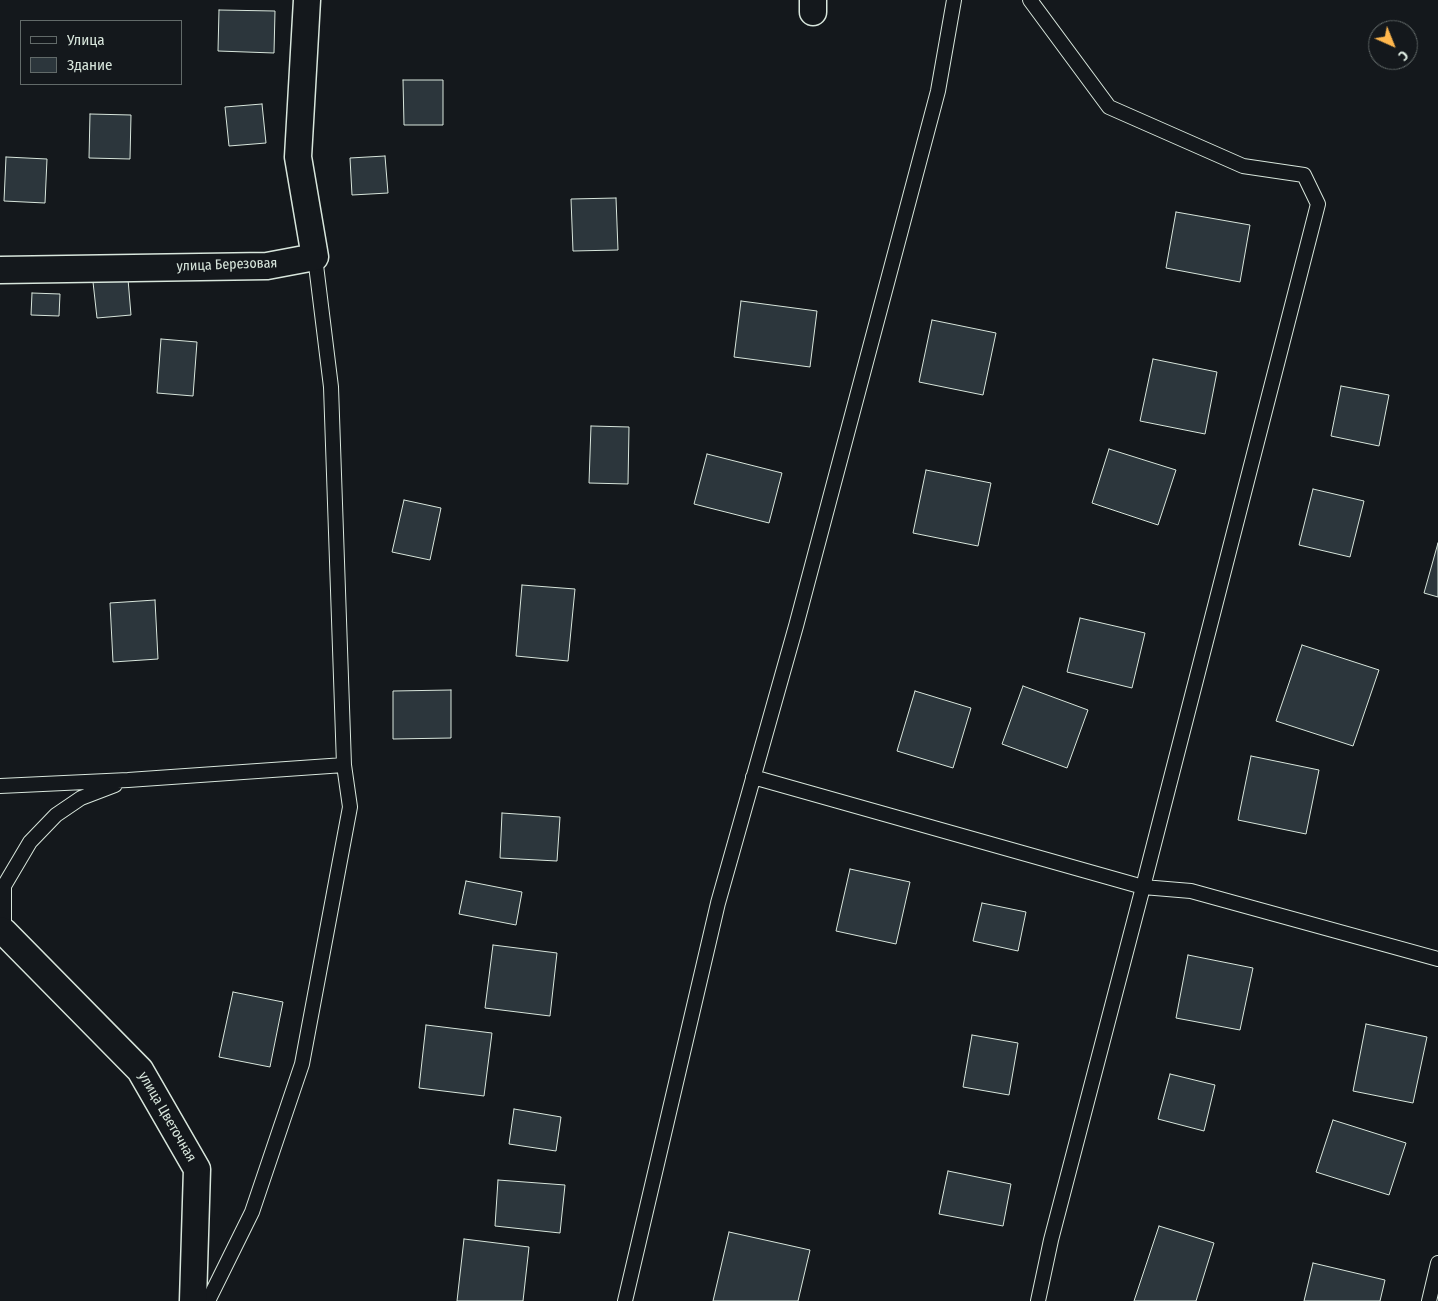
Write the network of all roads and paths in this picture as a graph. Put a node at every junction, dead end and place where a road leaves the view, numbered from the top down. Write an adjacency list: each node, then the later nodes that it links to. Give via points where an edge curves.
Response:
1 (307, 0): 4 (street, via 298,157)
2 (954, 0): 7 (lane, via 938,91)
3 (1030, 0): 10 (lane, via 1109,106 1243,166 1304,175 1318,204)
4 (314, 257): 5 (street, улица Березовая, via 267,266); 6 (lane, via 331,387)
5 (0, 270)
6 (344, 765): 8 (lane); 15 (lane, via 350,807 302,1064 252,1212)
7 (754, 777): 10 (lane); 16 (lane, via 718,903)
8 (128, 780): 9 (lane); 11 (lane, via 81,798 56,815 30,842 4,886)
9 (0, 786)
10 (1143, 887): 12 (lane, via 1191,891); 17 (lane)
11 (2, 931): 14 (street, улица Цветочная, via 140,1070 197,1169)
12 (1438, 959)
13 (1438, 1263): 18 (lane)
14 (193, 1301)
15 (208, 1301)
16 (625, 1301)
17 (1038, 1301)
18 (1429, 1301)

